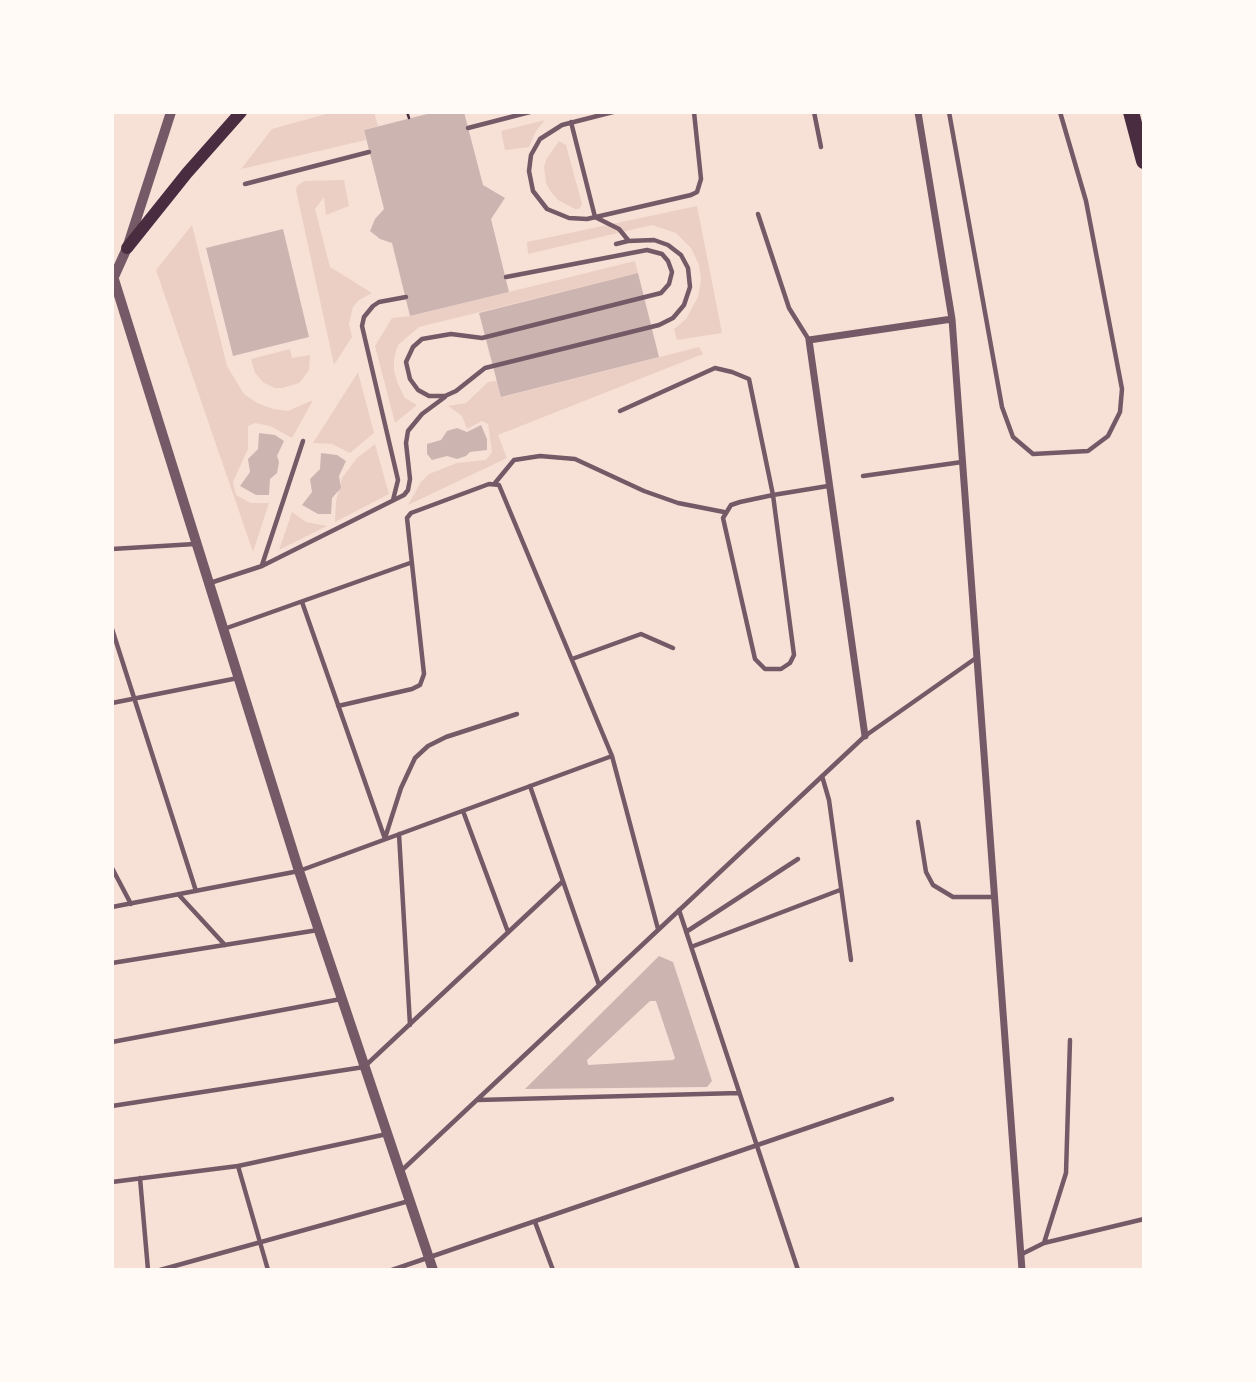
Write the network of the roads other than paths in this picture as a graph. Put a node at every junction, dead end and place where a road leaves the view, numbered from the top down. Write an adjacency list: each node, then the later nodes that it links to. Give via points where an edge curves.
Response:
1 (171, 112): 21 (street)
2 (241, 112): 21 (main road)
3 (511, 112): 4 (lane, via 468,128)
4 (530, 112)
5 (613, 112): 12 (lane)
6 (694, 112): 18 (lane, via 701,179 696,192)
7 (814, 112): 13 (lane)
8 (918, 112): 26 (street)
9 (949, 112): 10 (lane, via 1002,407 1013,438 1032,454 1088,452 1108,436 1121,412 1122,389 1086,201)
10 (1060, 112)
11 (1131, 112): 15 (highway)
12 (571, 122): 18 (lane); 18 (lane, via 540,139 531,155 530,182 540,201 558,215)
13 (821, 147)
14 (369, 152): 16 (lane)
15 (1144, 161)
16 (245, 184)
17 (758, 214): 27 (lane, via 789,308)
18 (595, 218): 19 (lane, via 619,229)
19 (628, 240): 20 (lane); 23 (lane, via 661,242 681,255 690,287 674,318 485,368 445,396 423,393 406,368 417,342 452,334 482,338 661,293 669,284 671,267 662,254 647,250)
20 (616, 244)
21 (127, 248): 22 (street)
22 (113, 276): 25 (street)
23 (506, 277)
24 (406, 297): 36 (lane, via 379,302 364,317 362,326 398,480)
25 (118, 309): 38 (street)
26 (952, 319): 27 (street); 31 (street)
27 (809, 340): 34 (street)
28 (448, 395): 36 (lane, via 411,426 406,443 408,490)
29 (620, 411): 35 (lane, via 715,368 749,379)
30 (303, 441): 41 (lane)
31 (962, 463): 32 (lane); 47 (street)
32 (863, 476)
33 (494, 483): 37 (lane, via 514,460 540,456 575,459 678,503); 40 (lane, via 411,513 407,518); 48 (lane, via 501,487)
34 (828, 486): 35 (lane); 54 (street)
35 (773, 495): 37 (lane, via 731,505); 37 (lane, via 794,655 781,669 765,669 755,659 723,526)
36 (391, 503): 41 (lane)
37 (725, 512)
38 (197, 544): 39 (lane); 42 (street)
39 (112, 549)
40 (411, 563): 43 (lane); 52 (lane, via 424,674 420,685)
41 (262, 566): 42 (lane)
42 (209, 583): 45 (street)
43 (302, 602): 45 (lane); 52 (lane)
44 (112, 629): 50 (lane)
45 (223, 630): 49 (street)
46 (673, 648): 48 (lane, via 641,634)
47 (976, 658): 54 (lane); 69 (street)
48 (572, 659): 55 (lane)
49 (238, 678): 50 (lane); 64 (street)
50 (135, 699): 51 (lane); 67 (lane)
51 (112, 703)
52 (338, 706): 61 (lane)
53 (517, 713): 61 (lane, via 446,737 415,758)
54 (864, 736): 56 (lane)
55 (612, 756): 57 (lane); 73 (lane)
56 (821, 776): 66 (lane, via 829,800); 72 (lane)
57 (530, 786): 58 (lane); 65 (lane)
58 (463, 811): 60 (lane); 75 (lane)
59 (918, 822): 69 (lane, via 926,872 933,885 953,897)
60 (399, 834): 61 (lane); 83 (lane)
61 (385, 839): 64 (lane)
62 (797, 859): 76 (lane)
63 (112, 868): 70 (lane)
64 (299, 871): 67 (lane); 74 (street)
65 (563, 880): 75 (lane); 81 (lane)
66 (841, 890): 78 (lane); 79 (lane)
67 (196, 891): 68 (lane)
68 (178, 894): 70 (lane); 77 (lane)
69 (994, 897): 102 (street)
70 (131, 904): 71 (lane)
71 (112, 907)
72 (678, 910): 73 (lane); 76 (lane)
73 (658, 929): 81 (lane)
74 (318, 930): 77 (lane); 82 (street)
75 (508, 932): 83 (lane)
76 (686, 932): 78 (lane)
77 (225, 946): 80 (lane)
78 (691, 947): 87 (lane)
79 (851, 960)
80 (112, 963)
81 (599, 985): 89 (lane)
82 (341, 999): 85 (lane); 86 (street)
83 (410, 1024): 86 (lane)
84 (1070, 1040): 101 (lane, via 1066,1173)
85 (112, 1042)
86 (364, 1067): 90 (lane); 91 (street)
87 (739, 1093): 89 (lane); 92 (lane)
88 (892, 1099): 92 (lane)
89 (477, 1100): 94 (lane)
90 (112, 1106)
91 (387, 1134): 93 (lane); 94 (street)
92 (757, 1146): 99 (lane); 109 (lane)
93 (238, 1166): 95 (lane); 100 (lane)
94 (400, 1172): 97 (street)
95 (140, 1178): 96 (lane); 104 (lane)
96 (112, 1182)
97 (410, 1201): 100 (lane); 103 (street)
98 (1144, 1219): 101 (lane)
99 (535, 1222): 103 (lane); 108 (lane)
100 (259, 1243): 105 (lane); 106 (lane)
101 (1044, 1243): 102 (lane)
102 (1021, 1255): 110 (street)
103 (431, 1266): 107 (lane)
104 (148, 1270)
105 (160, 1270)
106 (268, 1270)
107 (392, 1270)
108 (553, 1270)
109 (798, 1270)
110 (1022, 1270)

